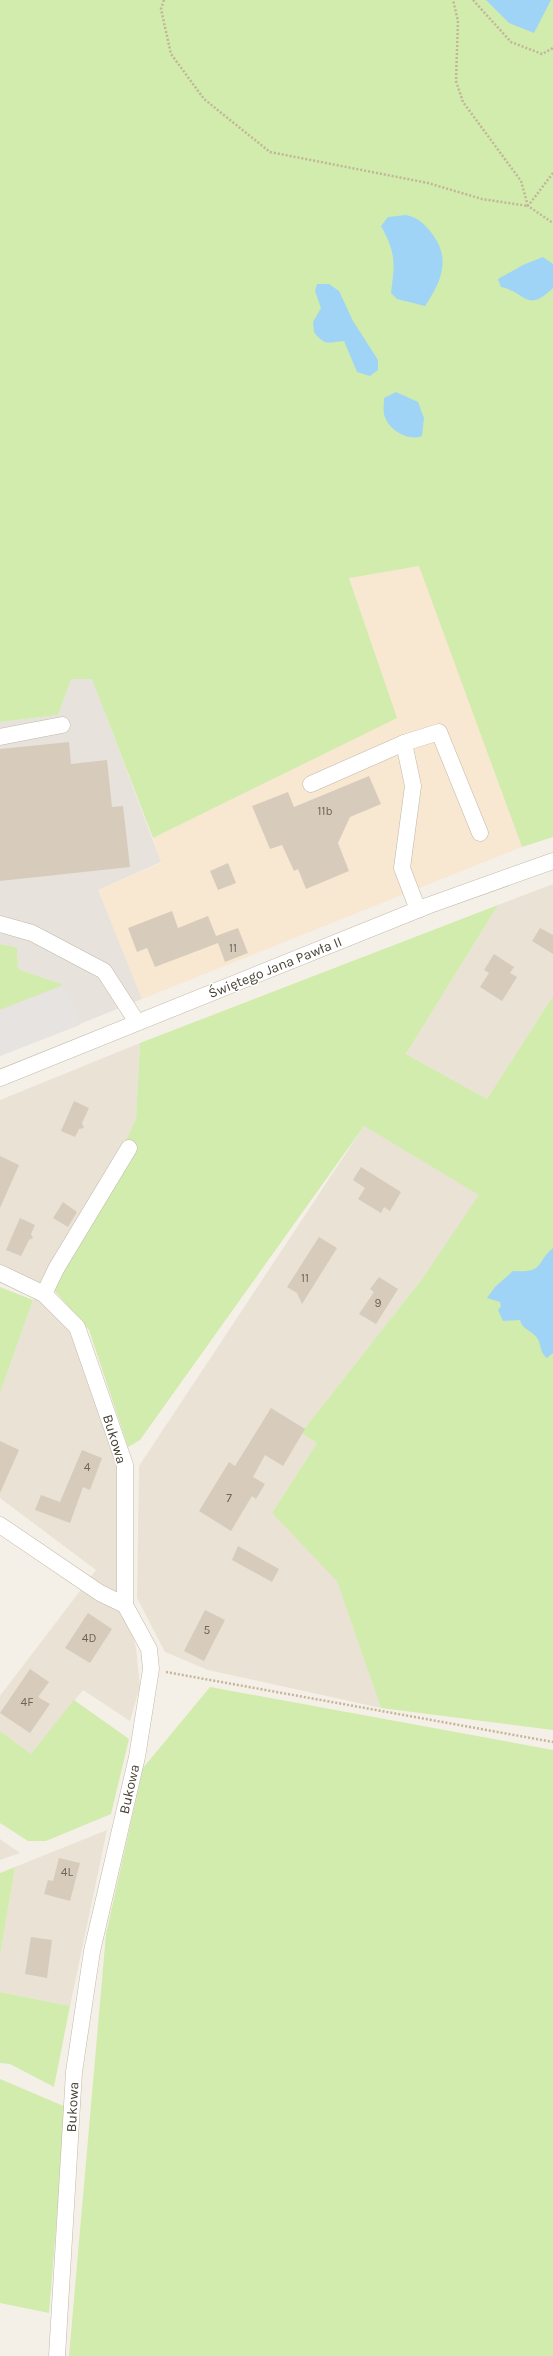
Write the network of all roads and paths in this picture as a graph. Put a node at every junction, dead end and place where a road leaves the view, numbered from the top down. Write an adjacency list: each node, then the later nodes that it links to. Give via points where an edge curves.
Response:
1 (164, 0): 6 (path, via 161,9 171,54 204,99 270,152 428,184 482,199)
2 (453, 0): 6 (path, via 458,21 456,81 463,102 521,181)
3 (473, 0): 4 (path, via 511,42 542,54)
4 (553, 48)
5 (553, 173): 6 (path)
6 (528, 206): 7 (path)
7 (553, 222)
8 (62, 725): 9 (street)
9 (0, 737)
10 (404, 743): 11 (street); 12 (street, via 439,732); 14 (street, via 413,786 402,868)
11 (311, 784)
12 (480, 833)
13 (553, 861): 14 (street, Świętego Jana Pawła II)
14 (420, 909): 16 (street, Świętego Jana Pawła II)
15 (0, 924): 16 (street, via 32,933 104,971)
16 (137, 1022): 17 (street, Świętego Jana Pawła II)
17 (0, 1078)
18 (129, 1148): 20 (street, via 56,1269)
19 (0, 1273): 20 (street, Bukowa)
20 (44, 1294): 22 (street, Bukowa, via 77,1327 125,1465)
21 (0, 1525): 22 (street, via 100,1593)
22 (125, 1606): 23 (street, Bukowa, via 149,1649)
23 (151, 1670): 24 (path); 25 (street, Bukowa, via 137,1757 92,1951 74,2072)
24 (553, 1742)
25 (57, 2356)

